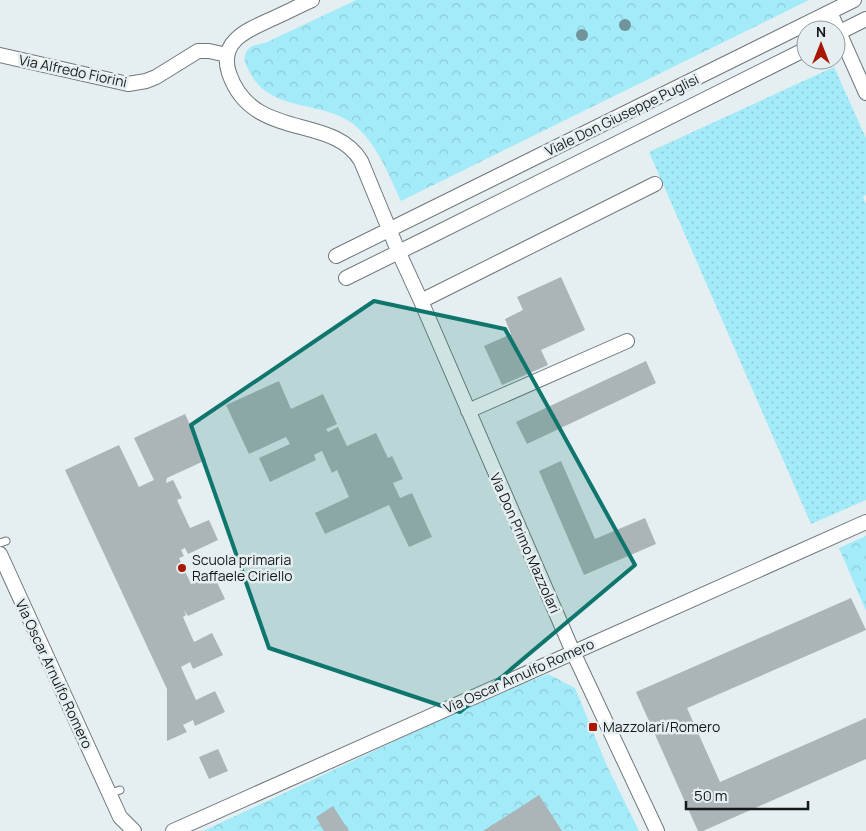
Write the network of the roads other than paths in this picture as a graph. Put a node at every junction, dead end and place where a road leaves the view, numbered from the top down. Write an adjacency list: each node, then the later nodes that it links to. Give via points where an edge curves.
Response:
1 (312, 0): 10 (street, via 244,32 231,45)
2 (854, 0): 3 (street, Viale Don Giuseppe Puglisi)
3 (830, 12): 5 (street); 13 (street, Viale Don Giuseppe Puglisi)
4 (866, 18): 6 (street)
5 (833, 20)
6 (846, 29)
7 (846, 50): 11 (street)
8 (796, 54): 14 (street, Viale Don Giuseppe Puglisi)
9 (0, 55): 10 (street, Via Alfredo Fiorini, via 128,84 156,77 198,51)
10 (227, 55): 13 (street, Via Don Primo Mazzolari, via 234,85 256,110 330,137 356,153)
11 (866, 93)
12 (654, 184): 17 (street)
13 (390, 229): 14 (street, Via Don Primo Mazzolari); 15 (street, Viale Don Giuseppe Puglisi)
14 (399, 253): 16 (street, Viale Don Giuseppe Puglisi); 17 (street, Via Don Primo Mazzolari)
15 (336, 256)
16 (346, 278)
17 (421, 301): 19 (street, Via Don Primo Mazzolari)
18 (627, 341): 19 (street)
19 (468, 411): 22 (street, Via Don Primo Mazzolari)
20 (866, 522): 22 (street, Via Oscar Arnulfo Romero)
21 (0, 554): 23 (street, Via Oscar Arnulfo Romero, via 115,792 120,817)
22 (573, 652): 24 (street, Via Oscar Arnulfo Romero); 25 (street, Via Don Primo Mazzolari)
23 (134, 831)
24 (173, 831)
25 (657, 831)

